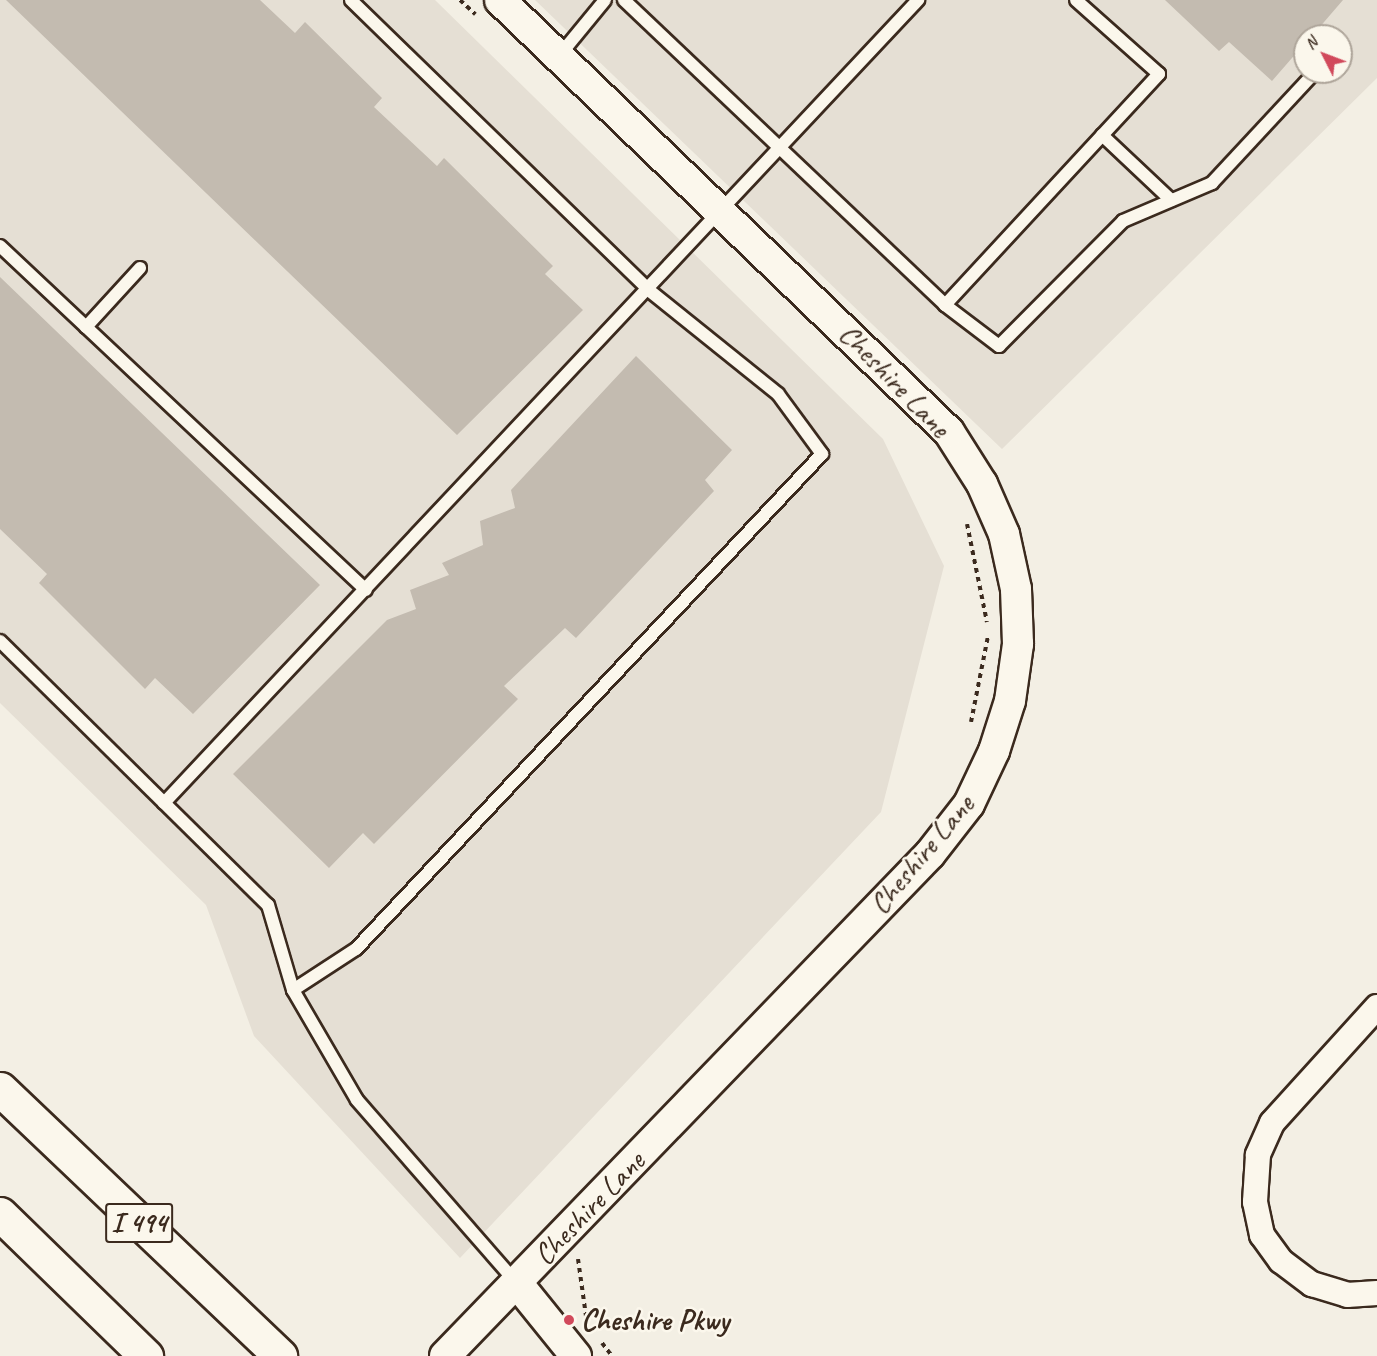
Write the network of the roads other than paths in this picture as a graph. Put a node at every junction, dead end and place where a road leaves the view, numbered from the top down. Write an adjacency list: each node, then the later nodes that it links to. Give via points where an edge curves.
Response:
1 (351, 0): 15 (lane)
2 (605, 0): 7 (lane)
3 (624, 0): 10 (lane)
4 (918, 0): 10 (lane)
5 (1076, 0): 9 (lane, via 1159,74)
6 (488, 8): 7 (street, Cheshire Lane)
7 (558, 56): 12 (street, Cheshire Lane)
8 (1305, 84): 11 (lane, via 1212,183)
9 (1102, 135): 11 (lane); 16 (lane)
10 (781, 150): 12 (lane); 16 (lane)
11 (1171, 201): 16 (lane, via 1123,221 999,346)
12 (721, 211): 15 (lane); 25 (street, Cheshire Lane, via 949,432 982,484 1004,534 1016,589 1018,644 1010,701 969,804 930,854)
13 (0, 246): 17 (lane)
14 (140, 268): 17 (lane)
15 (650, 291): 18 (lane); 21 (lane, via 778,394 822,454 356,949)
16 (945, 305)
17 (86, 327): 18 (lane)
18 (366, 590): 20 (lane)
19 (0, 641): 20 (lane)
20 (164, 803): 21 (lane, via 268,905)
21 (293, 990): 25 (lane, via 357,1100)
22 (1377, 1007): 26 (street, via 1272,1123 1257,1166 1255,1203 1262,1234 1281,1261 1312,1284 1347,1295)
23 (0, 1089): 29 (highway, I 494)
24 (0, 1214): 28 (highway)
25 (517, 1283): 27 (street); 30 (street, Cheshire Lane)
26 (1377, 1293)
27 (588, 1348)
28 (146, 1356)
29 (280, 1356)
30 (445, 1356)

